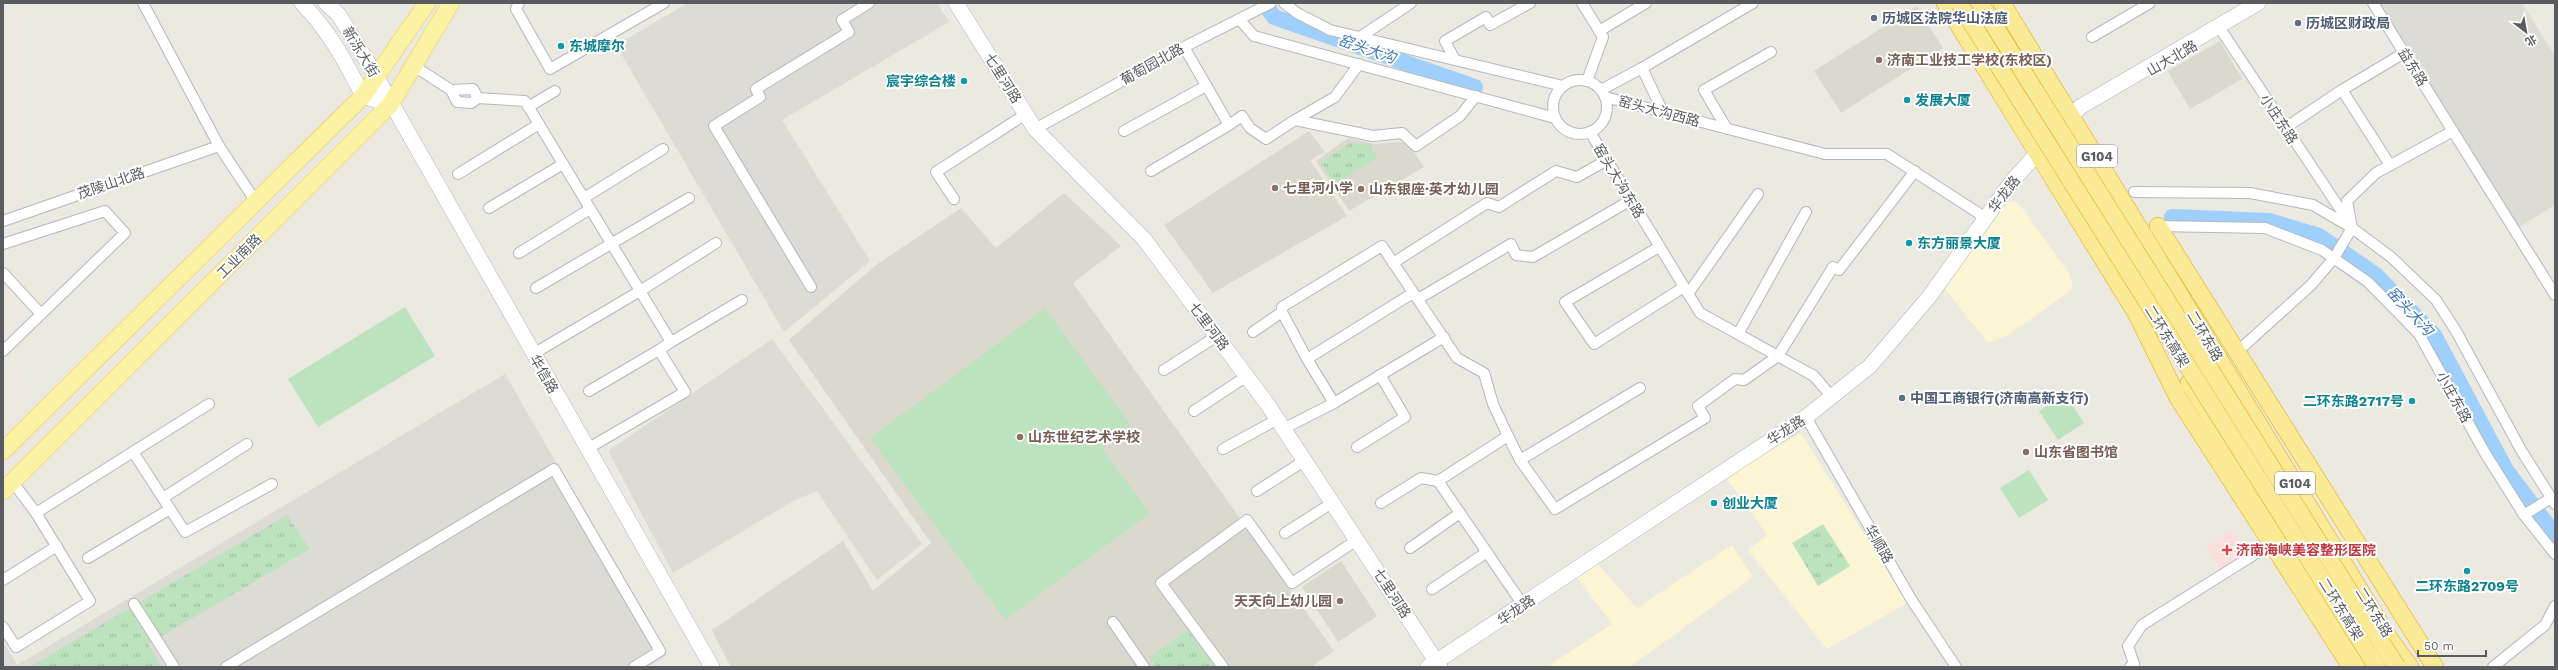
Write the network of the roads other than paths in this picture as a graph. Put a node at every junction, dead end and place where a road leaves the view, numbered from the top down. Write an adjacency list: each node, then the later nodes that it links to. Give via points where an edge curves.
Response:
1 (143, 3): 63 (street)
2 (302, 3): 45 (main road, 新泺大街, via 323,25 340,49)
3 (326, 3): 37 (main road, 新泺大街, via 339,15)
4 (427, 3): 37 (main road, 工业南路)
5 (451, 3): 35 (main road, 工业南路)
6 (519, 3): 7 (street, via 516,9 550,69)
7 (664, 3)
8 (869, 3): 94 (street, via 842,20 849,32 756,89 760,97 714,126)
9 (956, 3): 52 (main road, 七里河路)
10 (1271, 3): 25 (street, 葡萄园北路)
11 (1284, 3): 28 (street, via 1297,13 1330,30)
12 (1411, 3): 28 (street)
13 (1530, 3): 33 (street, via 1490,25 1486,17 1445,41)
14 (1582, 3): 27 (street)
15 (1646, 3): 27 (street)
16 (1753, 3): 36 (street)
17 (1945, 3): 65 (highway, G104)
18 (1959, 3): 175 (highway, 二环东高架, bridge)
19 (1980, 3): 176 (highway, 二环东高架, bridge)
20 (2002, 3): 51 (highway, 二环东路 / G104)
21 (2150, 3): 29 (street)
22 (2258, 3): 51 (main road, 山大北路, via 2080,107)
23 (2266, 3): 26 (main road, 山大北路)
24 (2373, 3): 32 (street, 益东路)
25 (1239, 19): 30 (street, 葡萄园北路); 34 (street, 窑头大沟东路, via 1254,36)
26 (2221, 30): 51 (main road, 山大北路); 57 (street, 小庄东路)
27 (1599, 31): 38 (street, via 1603,37)
28 (1360, 37): 33 (street)
29 (2092, 38)
30 (1184, 47): 39 (street); 58 (street, 葡萄园北路)
31 (1771, 52): 59 (street, via 1704,90)
32 (2404, 53): 42 (street); 61 (street, 益东路)
33 (1455, 60): 40 (street)
34 (1359, 64): 46 (street, 窑头大沟东路); 54 (street, via 1334,97)
35 (414, 66): 41 (street); 48 (main road, 工业南路)
36 (1642, 68): 44 (street); 50 (street)
37 (376, 76): 45 (main road, 工业南路); 48 (main road, 新泺大街)
38 (1587, 81): 40 (street, via 1570,82); 44 (street, 窑头大沟西路)
39 (1206, 86): 56 (street); 60 (street)
40 (1563, 86): 53 (street, via 1553,101)
41 (451, 90): 47 (street, via 473,90); 47 (street, via 457,102 471,103)
42 (2342, 90): 57 (street); 68 (street)
43 (555, 91): 49 (street)
44 (1603, 94): 50 (street, 窑头大沟西路); 62 (street, via 1607,105 1603,121)
45 (363, 96): 48 (main road); 78 (main road, 工业南路)
46 (1476, 96): 53 (street, 窑头大沟东路); 54 (street, via 1460,116 1416,146 1402,133 1373,136)
47 (478, 98): 49 (street, via 525,101)
48 (390, 105): 113 (main road, 华信路); 138 (main road, 工业南路)
49 (528, 107): 55 (street)
50 (1663, 112): 59 (street, 窑头大沟西路)
51 (2075, 113): 65 (main road, 华龙路); 73 (highway, 二环东路 / G104)
52 (1026, 114): 58 (main road, 七里河路); 76 (street, via 936,172)
53 (1555, 118): 62 (street, 窑头大沟东路, via 1559,125 1573,134)
54 (1295, 120): 56 (street, via 1266,139 1250,128 1242,116)
55 (539, 124): 67 (street); 71 (street)
56 (1229, 125): 69 (street)
57 (2285, 128): 84 (street, 小庄东路)
58 (1035, 129): 107 (main road, 七里河路, via 1144,239)
59 (1728, 129): 70 (street, 窑头大沟西路, via 1825,154 1887,154)
60 (1124, 131)
61 (2453, 131): 68 (street); 98 (street, 益东路)
62 (1590, 132): 66 (street, 窑头大沟东路)
63 (219, 146): 78 (street); 83 (street, 茂陵山北路)
64 (662, 148): 74 (street)
65 (2037, 154): 82 (main road, 华龙路, via 2013,180); 103 (highway, G104)
66 (1607, 160): 77 (street, 窑头大沟东路); 92 (street, via 1577,177 1556,171 1499,207 1486,203)
67 (563, 164): 74 (street); 79 (street)
68 (2390, 165): 84 (street, via 2376,172 2347,201)
69 (1150, 171)
70 (1916, 171): 82 (street, 窑头大沟西路); 114 (street, via 1839,270 1834,267)
71 (458, 174)
72 (1758, 194): 96 (street)
73 (2128, 194): 84 (street, via 2250,193 2313,206); 85 (highway, 二环东路 / G104)
74 (584, 198): 80 (street)
75 (689, 198): 88 (street)
76 (954, 198)
77 (1631, 200): 89 (street, 窑头大沟东路); 99 (street, via 1533,258 1516,255 1511,244)
78 (256, 202): 132 (main road, 工业南路)
79 (489, 208)
80 (590, 209): 88 (street); 90 (street)
81 (1806, 212): 106 (street)
82 (1986, 218): 121 (main road, 华龙路, via 1928,298 1870,366)
83 (3, 221)
84 (2352, 228): 91 (street); 141 (street, via 2391,258 2436,300)
85 (2151, 230): 91 (street, 小庄东路, via 2266,228 2322,250); 100 (highway, 二环东路 / G104); 112 (highway, 二环东路)
86 (716, 243): 97 (street)
87 (3, 244): 104 (street, via 105,211 125,233)
88 (612, 245): 95 (street); 97 (street)
89 (1659, 246): 96 (street, 窑头大沟东路); 96 (street, via 1565,302 1594,344)
90 (518, 254)
91 (2334, 258): 112 (street, via 2311,285); 147 (street, 小庄东路, via 2368,282 2419,334 2485,452)
92 (1393, 263): 99 (street); 102 (street, via 1382,246 1282,307)
93 (5, 280): 104 (street)
94 (811, 287)
95 (536, 288)
96 (1686, 290): 106 (street, 窑头大沟东路, via 1700,313)
97 (640, 291): 109 (street); 113 (street)
98 (2555, 295)
99 (1415, 296): 108 (street); 115 (street)
100 (2183, 297): 177 (highway, 二环东路 / G104, via 2385,631); 178 (highway, via 2216,343)
101 (742, 300): 109 (street)
102 (1282, 312): 105 (street); 115 (street)
103 (2136, 313): 150 (highway, via 2178,398); 173 (highway, via 2173,367); 174 (highway, G104, via 2164,344)
104 (42, 314): 111 (street)
105 (1252, 332)
106 (1738, 334): 114 (street, 窑头大沟东路)
107 (1217, 336): 116 (street); 118 (main road, 七里河路)
108 (1444, 337): 117 (street); 127 (street, via 1457,358 1484,373 1493,404)
109 (671, 342): 110 (street)
110 (659, 350): 120 (street); 131 (street, via 684,392)
111 (3, 351)
112 (2237, 352): 179 (highway, 二环东路)
113 (533, 354): 131 (main road, 华信路)
114 (1778, 356): 121 (street, 窑头大沟东路, via 1814,376); 134 (street, via 1744,380 1735,379 1698,406 1705,418 1554,509)
115 (1307, 359): 122 (street)
116 (1164, 370)
117 (1380, 375): 122 (street); 129 (street, via 1405,417)
118 (1247, 376): 124 (street); 126 (main road, 七里河路)
119 (1640, 388): 134 (street)
120 (589, 391)
121 (1832, 397): 125 (main road, 华龙路)
122 (1334, 403): 126 (street)
123 (208, 404): 133 (street)
124 (1194, 411)
125 (1806, 417): 159 (main road, 华龙路); 170 (street, 华顺路, via 1911,599)
126 (1280, 424): 130 (street); 135 (main road, 七里河路)
127 (1508, 436): 134 (street); 136 (street)
128 (246, 444): 140 (street)
129 (1357, 447)
130 (1223, 449)
131 (587, 450): 167 (main road, 华信路)
132 (3, 451)
133 (133, 452): 140 (street); 145 (street)
134 (1520, 460)
135 (1304, 461): 139 (street); 142 (main road, 七里河路)
136 (1438, 481): 143 (street, via 1421,478); 146 (street)
137 (272, 484): 144 (street, via 185,532)
138 (8, 486): 145 (street)
139 (1257, 491)
140 (163, 498): 144 (street)
141 (2550, 502): 147 (street)
142 (1332, 503): 148 (street); 149 (main road, 七里河路)
143 (1381, 504)
144 (170, 509): 155 (street)
145 (36, 513): 151 (street)
146 (1460, 513): 152 (street); 153 (street)
147 (2527, 513): 154 (street, 小庄东路)
148 (1285, 533)
149 (1357, 540): 163 (main road, 七里河路); 169 (street, via 1292,583 1247,520 1161,583)
150 (2271, 544): 171 (street, via 2142,625 2128,646 2134,664); 172 (highway)
151 (57, 546): 156 (street); 162 (street, via 90,601 16,647)
152 (1410, 548)
153 (1487, 552): 157 (street); 159 (street)
154 (2555, 554)
155 (88, 558)
156 (3, 580)
157 (1432, 590)
158 (134, 604): 164 (street)
159 (1523, 605): 163 (main road, 华龙路)
160 (2555, 606): 180 (street, via 2545,625)
161 (1113, 622): 168 (street)
162 (3, 627)
163 (1435, 665)
164 (174, 667)
165 (226, 667): 166 (street, via 554,469 660,651)
166 (634, 667)
167 (712, 667)
168 (1144, 667)
169 (1222, 667)
170 (1956, 667)
171 (2130, 667)
172 (2351, 667)
173 (2357, 667)
174 (2366, 667)
175 (2377, 667)
176 (2397, 667)
177 (2410, 667)
178 (2418, 667)
179 (2435, 667)
180 (2493, 667)

